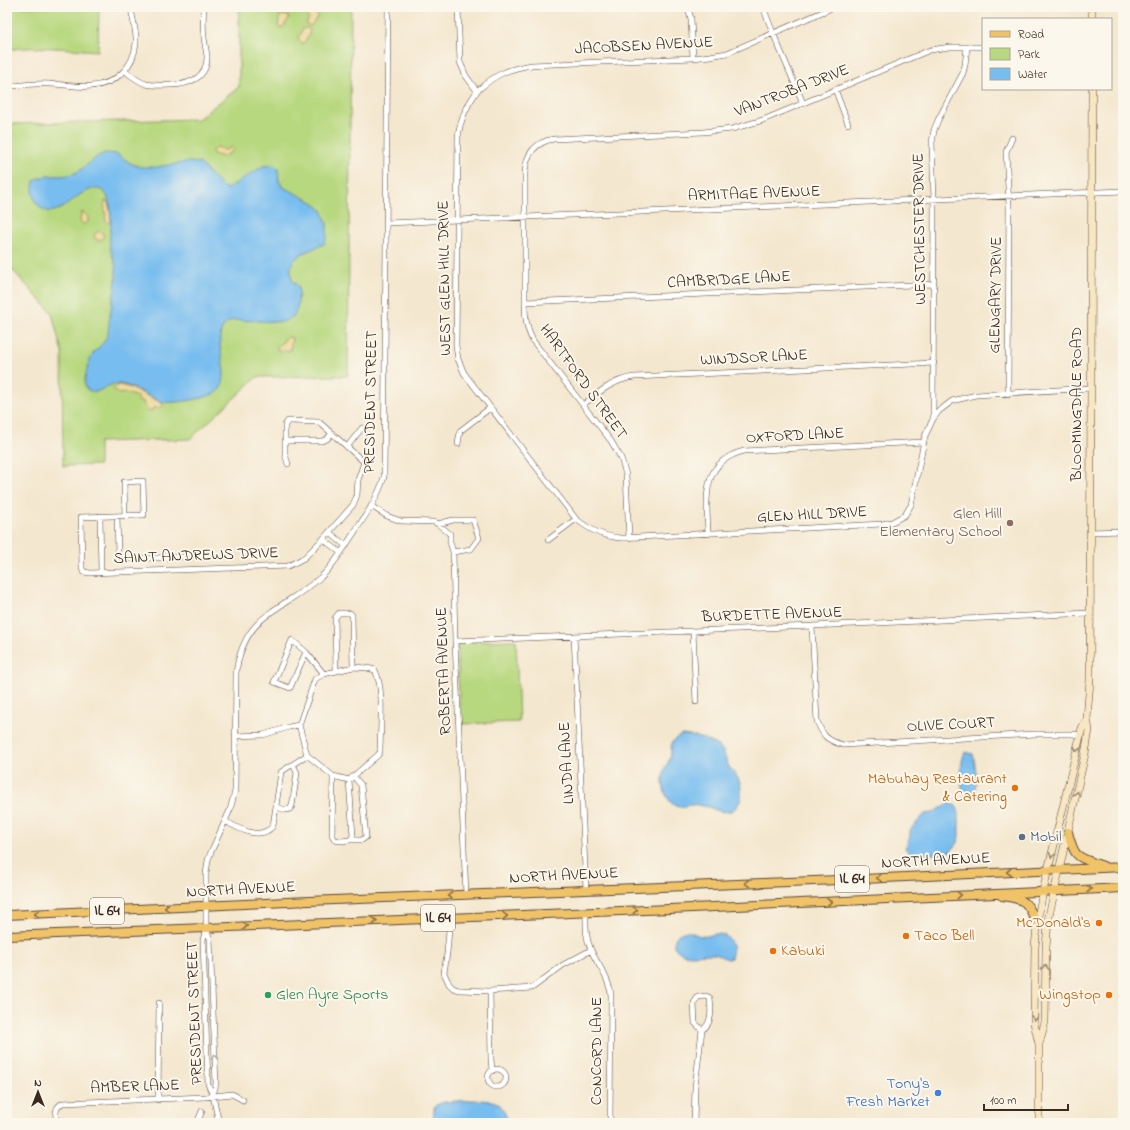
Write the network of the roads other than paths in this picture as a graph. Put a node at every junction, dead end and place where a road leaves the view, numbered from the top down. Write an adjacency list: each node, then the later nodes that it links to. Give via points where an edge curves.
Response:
1 (131, 7): 14 (street, via 136,44)
2 (204, 7): 14 (street, via 207,57 200,76 193,82 183,85 149,86)
3 (388, 7): 29 (street, PRESIDENT STREET)
4 (458, 7): 18 (street, via 460,62)
5 (688, 7): 13 (street, via 691,19)
6 (763, 7): 10 (street)
7 (834, 7): 10 (street, JACOBSEN AVENUE)
8 (1092, 7): 9 (main road)
9 (1092, 18)
10 (773, 33): 13 (street, JACOBSEN AVENUE, via 727,53); 19 (street)
11 (967, 47): 12 (street, VANTROBA DRIVE); 16 (street, VANTROBA DRIVE, via 930,50); 26 (street, WESTCHESTER DRIVE, via 963,73 933,134)
12 (982, 47)
13 (692, 58): 18 (street, JACOBSEN AVENUE, via 525,66 498,74)
14 (125, 71): 15 (street, via 109,82 91,87 36,84)
15 (7, 87)
16 (835, 89): 19 (street, VANTROBA DRIVE); 20 (street)
17 (1092, 90): 24 (main road, BLOOMINGDALE ROAD)
18 (477, 91): 28 (street, WEST GLEN HILL DRIVE, via 466,108 459,127)
19 (803, 103): 22 (street, VANTROBA DRIVE, via 751,124 714,131)
20 (848, 124)
21 (1012, 138): 25 (street, GLENGARY DRIVE, via 1006,152)
22 (558, 139): 27 (street, HARTFORD STREET, via 538,144 527,159)
23 (1123, 191): 24 (street, ARMITAGE AVENUE)
24 (1092, 192): 25 (street, ARMITAGE AVENUE); 33 (main road, BLOOMINGDALE ROAD)
25 (1008, 196): 26 (street, ARMITAGE AVENUE); 34 (street, GLENGARY DRIVE)
26 (934, 199): 27 (street, ARMITAGE AVENUE); 30 (street, WESTCHESTER DRIVE)
27 (525, 217): 28 (street, ARMITAGE AVENUE); 31 (street, HARTFORD STREET)
28 (457, 220): 29 (street, ARMITAGE AVENUE); 36 (street, WEST GLEN HILL DRIVE, via 457,354 464,373)
29 (387, 223): 45 (street, PRESIDENT STREET, via 385,467 381,487)
30 (934, 284): 31 (street, CAMBRIDGE LANE); 32 (street, WESTCHESTER DRIVE)
31 (525, 302): 35 (street, HARTFORD STREET, via 525,317 533,341)
32 (934, 363): 35 (street, WINDSOR LANE, via 634,377 607,386); 37 (street, WESTCHESTER DRIVE)
33 (1091, 388): 34 (street, GLEN HILL DRIVE); 53 (main road, BLOOMINGDALE ROAD)
34 (1008, 394): 37 (street, GLEN HILL DRIVE, via 976,395 952,401)
35 (583, 405): 55 (street, HARTFORD STREET, via 621,458 626,475)
36 (490, 408): 42 (street, via 460,431); 49 (street, WEST GLEN HILL DRIVE)
37 (933, 418): 41 (street, GLEN HILL DRIVE)
38 (362, 428): 43 (street)
39 (332, 433): 40 (street, via 322,441); 40 (street, via 319,422 288,421 285,425); 43 (street)
40 (285, 441): 44 (street)
41 (924, 442): 54 (street, GLEN HILL DRIVE, via 911,505 905,515 892,522); 54 (street, OXFORD LANE, via 744,451 733,455 720,463 709,482)
42 (458, 444)
43 (347, 447): 52 (street, SAINT ANDREWS DRIVE, via 364,462 358,480 356,499)
44 (288, 464)
45 (371, 506): 50 (street, via 401,521 430,521); 58 (street, PRESIDENT STREET)
46 (125, 515): 46 (street, via 124,482 143,481 144,515); 48 (street)
47 (100, 516): 48 (street); 62 (street); 62 (street, SAINT ANDREWS DRIVE, via 80,517 82,568 90,574)
48 (117, 516): 61 (street, via 118,553 121,558)
49 (576, 519): 55 (street, GLEN HILL DRIVE, via 600,534); 57 (street)
50 (438, 524): 59 (street, ROBERTA AVENUE, via 450,534); 59 (street, via 453,520 473,520 479,538 472,550)
51 (1123, 531): 53 (street)
52 (329, 532): 56 (street, SAINT ANDREWS DRIVE); 58 (street)
53 (1090, 532): 63 (main road, BLOOMINGDALE ROAD)
54 (708, 534): 55 (street, GLEN HILL DRIVE)
55 (629, 538)
56 (323, 539): 60 (street); 62 (street, SAINT ANDREWS DRIVE, via 304,558 288,566)
57 (548, 540)
58 (346, 546): 60 (street, PRESIDENT STREET)
59 (453, 552): 67 (street, ROBERTA AVENUE)
60 (341, 553): 76 (street, PRESIDENT STREET, via 320,577 262,618 249,635 239,655 236,673)
61 (207, 556)
62 (101, 573)
63 (1090, 613): 64 (street, BURDETTE AVENUE); 73 (main road, BLOOMINGDALE ROAD)
64 (812, 626): 65 (street, BURDETTE AVENUE); 75 (street, OLIVE COURT, via 817,721 822,733 831,741 843,744 1035,734)
65 (693, 631): 66 (street, BURDETTE AVENUE); 72 (street)
66 (574, 636): 67 (street, BURDETTE AVENUE); 90 (street, LINDA LANE)
67 (455, 641): 94 (street, ROBERTA AVENUE)
68 (306, 652): 68 (street, via 292,640 274,682 290,688); 71 (street)
69 (353, 667): 70 (street); 70 (street, via 352,615 339,613 335,618); 80 (street, via 375,670 378,677 380,752)
70 (336, 671): 71 (street)
71 (324, 674): 74 (street, via 316,679)
72 (696, 702)
73 (1087, 720): 75 (main road, BLOOMINGDALE ROAD); 83 (main road, BLOOMINGDALE ROAD, one-way to 73, via 1087,743)
74 (299, 725): 76 (street, via 263,735); 77 (street)
75 (1080, 735): 87 (main road, BLOOMINGDALE ROAD, one-way to 87)
76 (236, 736): 82 (street, PRESIDENT STREET, via 235,791)
77 (307, 756): 78 (street); 79 (street)
78 (293, 764): 81 (street, via 280,772); 81 (street, via 297,773 292,806 286,810)
79 (333, 776): 80 (street); 84 (street, via 332,835 335,840)
80 (351, 778): 84 (street, via 353,836); 84 (street, via 361,785 366,837 362,840)
81 (276, 807): 82 (street, via 273,826 263,833 246,832)
82 (225, 821): 95 (street, PRESIDENT STREET, via 208,860)
83 (1068, 832): 86 (main road, via 1076,856); 88 (main road, BLOOMINGDALE ROAD)
84 (350, 840)
85 (1123, 867): 86 (main road, NORTH AVENUE / IL 64)
86 (1107, 868): 88 (main road, NORTH AVENUE / IL 64)
87 (1048, 870): 88 (main road, NORTH AVENUE / IL 64); 90 (main road, NORTH AVENUE / IL 64, one-way to 90); 92 (main road, BLOOMINGDALE ROAD)
88 (1059, 870): 91 (main road, BLOOMINGDALE ROAD)
89 (1123, 888): 91 (main road, IL 64, one-way to 89)
90 (586, 889): 94 (main road, NORTH AVENUE / IL 64)
91 (1055, 890): 92 (main road, IL 64); 106 (main road, BLOOMINGDALE ROAD, one-way to 91, via 1045,1022 1048,920)
92 (1043, 891): 93 (main road, IL 64); 99 (main road, BLOOMINGDALE ROAD)
93 (982, 894): 96 (main road, IL 64, one-way to 93); 99 (main road, via 1022,900 1029,907)
94 (466, 895): 95 (main road, NORTH AVENUE / IL 64, one-way to 95)
95 (206, 906): 97 (main road, NORTH AVENUE / IL 64, one-way to 97); 100 (street, PRESIDENT STREET)
96 (586, 912): 98 (main road, IL 64, one-way to 96); 102 (street, CONCORD LANE, via 586,932)
97 (7, 915)
98 (450, 918): 100 (main road, IL 64, one-way to 98); 103 (street, via 444,974 446,980 458,990)
99 (1037, 925): 106 (main road, BLOOMINGDALE ROAD, one-way to 106, via 1034,1023)
100 (206, 928): 101 (main road, IL 64); 108 (street, PRESIDENT STREET, via 203,940 208,1084)
101 (7, 936)
102 (591, 950): 103 (street, via 562,965 532,988); 115 (street, CONCORD LANE, via 608,980 611,995)
103 (490, 991): 107 (street)
104 (160, 1003): 109 (street)
105 (702, 1030): 105 (street, via 710,1022 710,998 706,996 698,997 694,1003 695,1023); 116 (street, via 695,1087)
106 (1039, 1044): 117 (main road, BLOOMINGDALE ROAD)
107 (492, 1071)
108 (213, 1096): 109 (street, AMBER LANE); 110 (street, AMBER LANE, via 232,1094); 114 (street, PRESIDENT STREET)
109 (158, 1100): 112 (street, AMBER LANE, via 63,1103 56,1110)
110 (243, 1100)
111 (202, 1111): 113 (street)
112 (56, 1123)
113 (197, 1123)
114 (219, 1123)
115 (610, 1123)
116 (694, 1123)
117 (1039, 1123)

